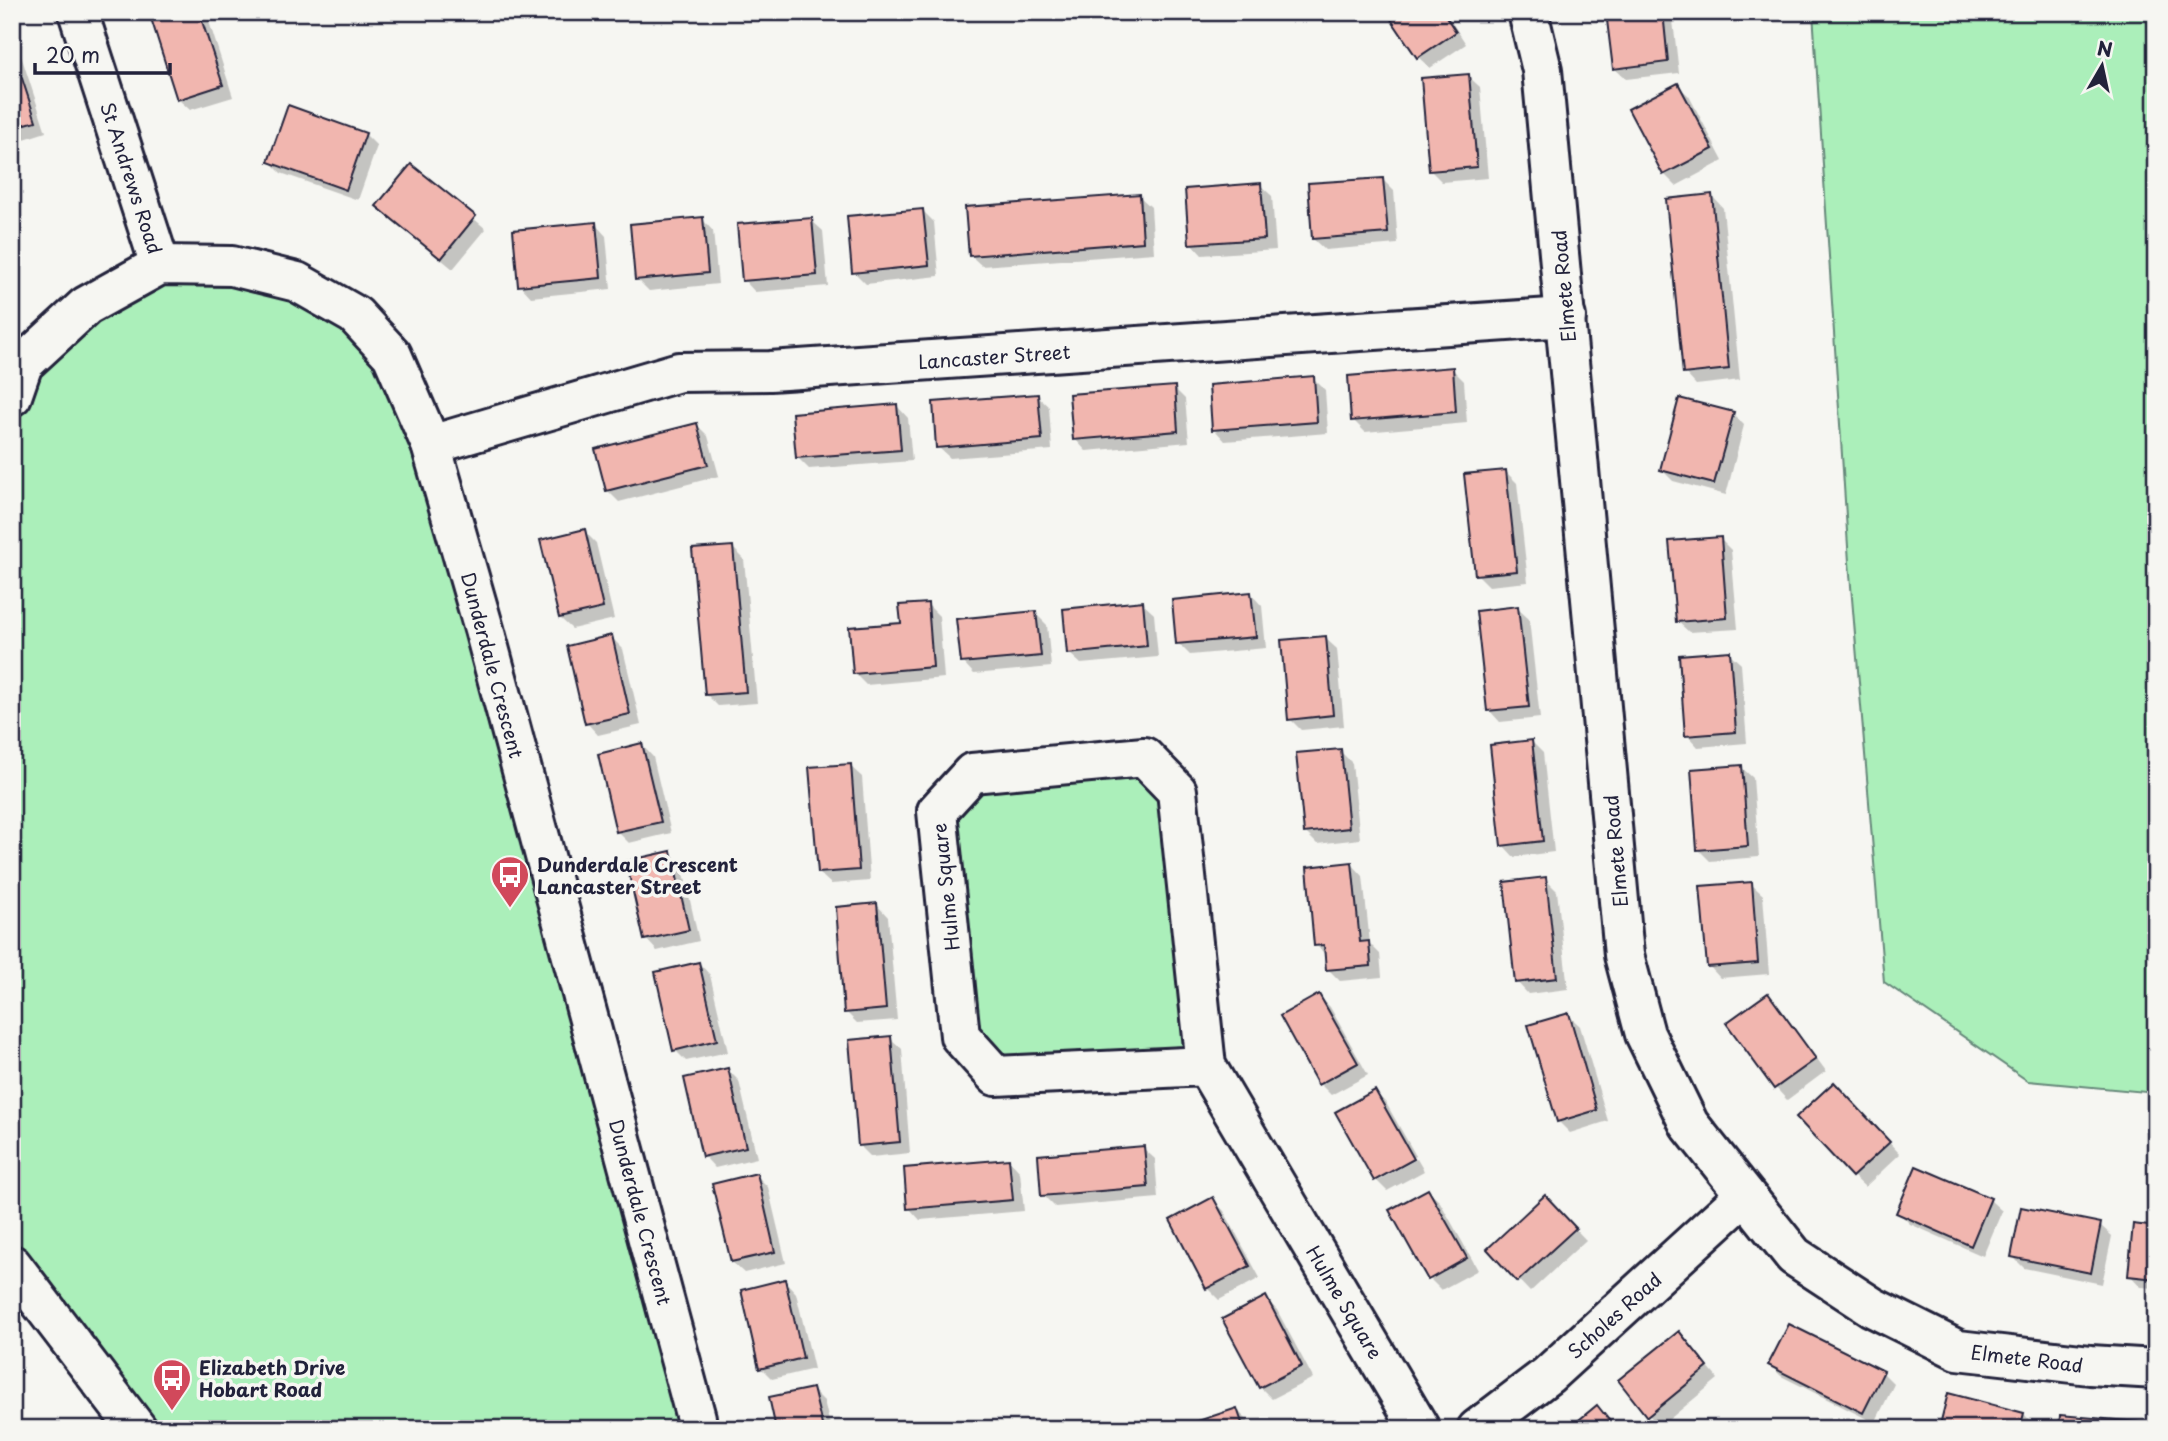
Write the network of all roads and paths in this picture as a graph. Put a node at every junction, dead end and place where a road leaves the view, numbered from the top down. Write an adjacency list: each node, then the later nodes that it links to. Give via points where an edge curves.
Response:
1 (78, 12): 3 (street, St Andrews Road)
2 (1528, 12): 4 (street, Elmete Road, via 1542,70)
3 (160, 265): 5 (street, Dunderdale Crescent, via 86,306 23,364); 6 (street, Dunderdale Crescent, via 232,266 297,282 355,315 392,355)
4 (1566, 317): 6 (street, Lancaster Street, via 770,371 679,372); 8 (street, Elmete Road, via 1624,955 1645,1034 1689,1124)
5 (12, 396)
6 (431, 445): 12 (street, Dunderdale Crescent)
7 (1206, 1066): 7 (street, Hulme Square, via 1177,792 1144,757 972,774 937,811 960,1036 996,1076); 13 (street, Hulme Square)
8 (1745, 1195): 10 (street, Elmete Road, via 1794,1256 1872,1307 1958,1350); 14 (street, Scholes Road, via 1548,1375)
9 (12, 1265): 11 (street)
10 (2156, 1369)
11 (137, 1429)
12 (697, 1429)
13 (1420, 1429)
14 (1477, 1429)

